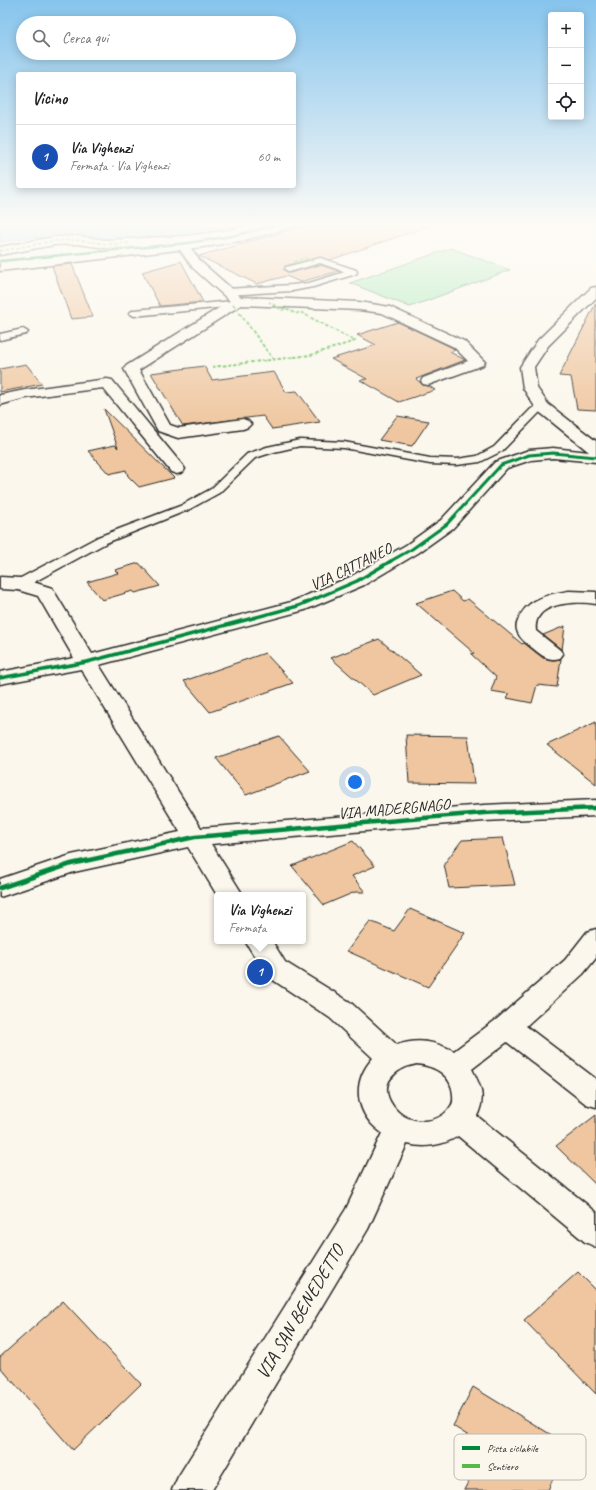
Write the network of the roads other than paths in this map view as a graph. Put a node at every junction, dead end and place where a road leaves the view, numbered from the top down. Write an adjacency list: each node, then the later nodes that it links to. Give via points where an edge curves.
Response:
1 (596, 291): 10 (street, via 543,343 527,367 530,388)
2 (225, 292): 4 (street)
3 (274, 292): 4 (lane)
4 (233, 299): 5 (lane); 8 (street, via 359,306 385,310 459,344 478,362); 11 (street, via 131,369 164,428 178,433)
5 (134, 313)
6 (23, 332): 7 (lane)
7 (0, 337)
8 (428, 381)
9 (0, 400): 14 (street, via 24,394 107,383)
10 (542, 407): 12 (street); 15 (lane, via 498,449 480,459 456,462 430,461 344,445 300,443 271,449 251,456 214,490 184,508 102,540)
11 (243, 424)
12 (596, 450)
13 (596, 457): 18 (street, VIA CATTANEO, via 553,453 530,455 501,465 447,524 412,549 357,581 298,606)
14 (177, 469)
15 (10, 584): 18 (street, via 45,592)
16 (596, 598): 17 (street, via 572,596 536,607 526,624 528,632)
17 (553, 654)
18 (87, 662): 19 (street, VIA CATTANEO); 21 (street)
19 (0, 678)
20 (596, 808): 21 (street, VIA MADERGNAGO, via 484,813)
21 (195, 837): 22 (street, VIA MADERGNAGO, via 71,864); 23 (street)
22 (0, 888)
23 (228, 892)
24 (596, 939): 26 (street, via 574,967)
25 (260, 944): 27 (street, via 276,969 340,1010)
26 (508, 1027): 28 (street); 29 (street)
27 (392, 1058): 28 (street, via 417,1052 431,1054); 31 (street, via 379,1069 373,1084 374,1101 383,1116)
28 (455, 1066): 30 (street, via 466,1083 468,1102)
29 (596, 1095)
30 (460, 1120): 31 (street, via 450,1128 425,1134 411,1133); 32 (street)
31 (399, 1128): 33 (street, VIA SAN BENEDETTO, via 357,1219)
32 (596, 1232)
33 (191, 1490)

